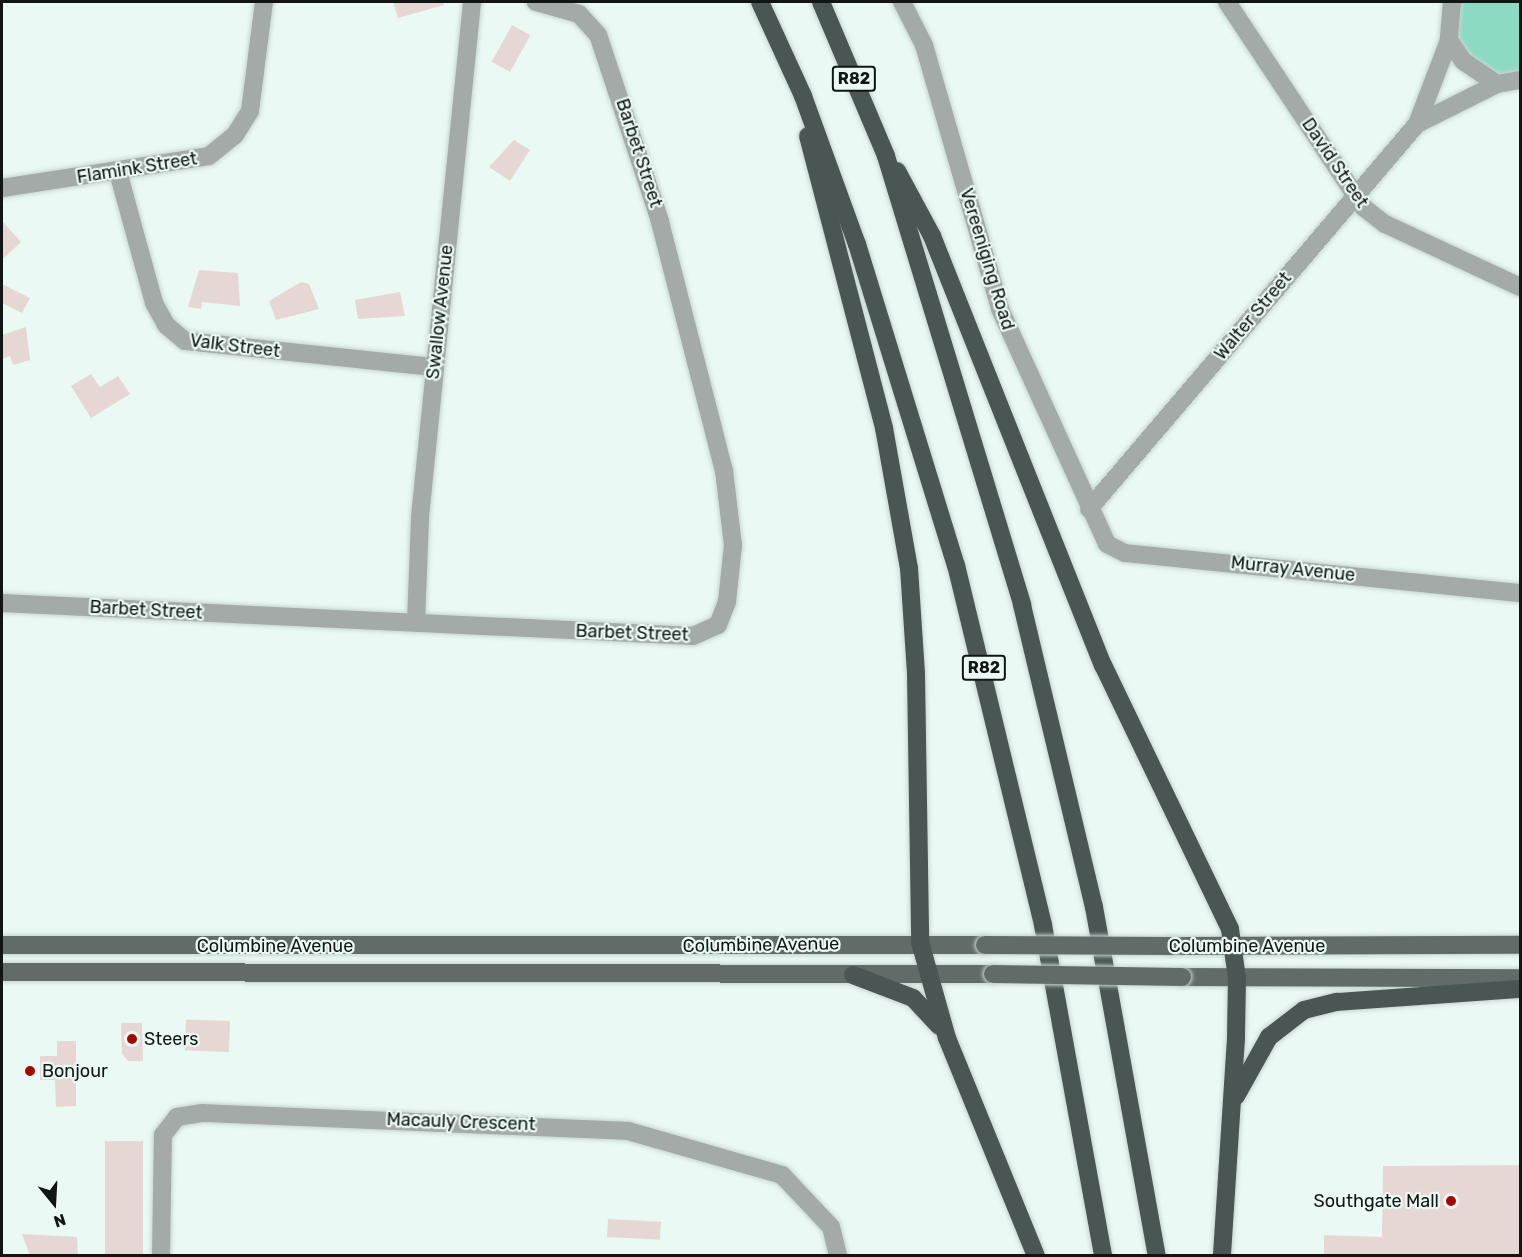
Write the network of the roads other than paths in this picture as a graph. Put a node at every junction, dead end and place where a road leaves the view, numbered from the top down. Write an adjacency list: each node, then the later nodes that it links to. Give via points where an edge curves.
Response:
1 (264, 2): 15 (street, Flamink Street, via 253,98 235,135 198,160)
2 (472, 2): 19 (street, Swallow Avenue)
3 (536, 2): 23 (street, Barbet Street, via 579,14 598,35 660,221 724,471 733,536 725,613 713,629 693,636)
4 (760, 2): 12 (highway, R82)
5 (821, 2): 14 (highway, R82)
6 (902, 2): 20 (street, Vereeniging Road, via 924,45 1000,309)
7 (1227, 2): 17 (street, David Street)
8 (1452, 2): 9 (street, Walter Street)
9 (1449, 40): 11 (street, via 1463,61); 13 (street, Walter Street)
10 (1521, 80): 11 (street, Walter Street)
11 (1497, 84): 13 (street, Walter Street)
12 (803, 96): 24 (highway, via 815,169 884,428 909,568); 41 (highway, R82, via 893,353 980,653 1043,925)
13 (1417, 124): 17 (street, Walter Street)
14 (886, 156): 27 (highway, via 914,196 932,236 1079,609 1230,929); 42 (highway, R82, via 992,497 1062,764 1130,1086)
15 (118, 172): 16 (street, Flamink Street); 19 (street, Valk Street, via 154,303 166,325 185,341)
16 (2, 188)
17 (1355, 195): 18 (street, David Street, via 1385,224); 20 (street, Walter Street)
18 (1521, 287)
19 (434, 367): 23 (street, Swallow Avenue)
20 (1089, 509): 21 (street, Murray Avenue, via 1104,540 1125,553)
21 (1521, 593)
22 (2, 603): 23 (street, Barbet Street)
23 (416, 623)
24 (920, 942): 25 (main road, Columbine Avenue); 27 (main road, Columbine Avenue, bridge); 31 (highway)
25 (2, 945)
26 (1521, 945): 27 (main road, Columbine Avenue)
27 (1233, 946): 32 (highway)
28 (2, 972): 29 (main road, Columbine Avenue)
29 (30, 972): 30 (main road, Columbine Avenue); 34 (main road)
30 (853, 975): 31 (main road, Columbine Avenue); 36 (highway, via 913,998)
31 (928, 975): 32 (main road, Columbine Avenue, bridge); 36 (highway)
32 (1237, 978): 33 (main road, Columbine Avenue); 37 (highway)
33 (1521, 978)
34 (2, 983)
35 (1521, 989): 37 (highway, via 1348,1001 1304,1010 1269,1036)
36 (947, 1038): 40 (highway)
37 (1231, 1105): 43 (highway)
38 (161, 1256): 39 (street, Macauly Crescent, via 163,1135 177,1117 203,1113 628,1131 782,1176 831,1227)
39 (838, 1256)
40 (1036, 1256)
41 (1103, 1256)
42 (1157, 1256)
43 (1222, 1256)

